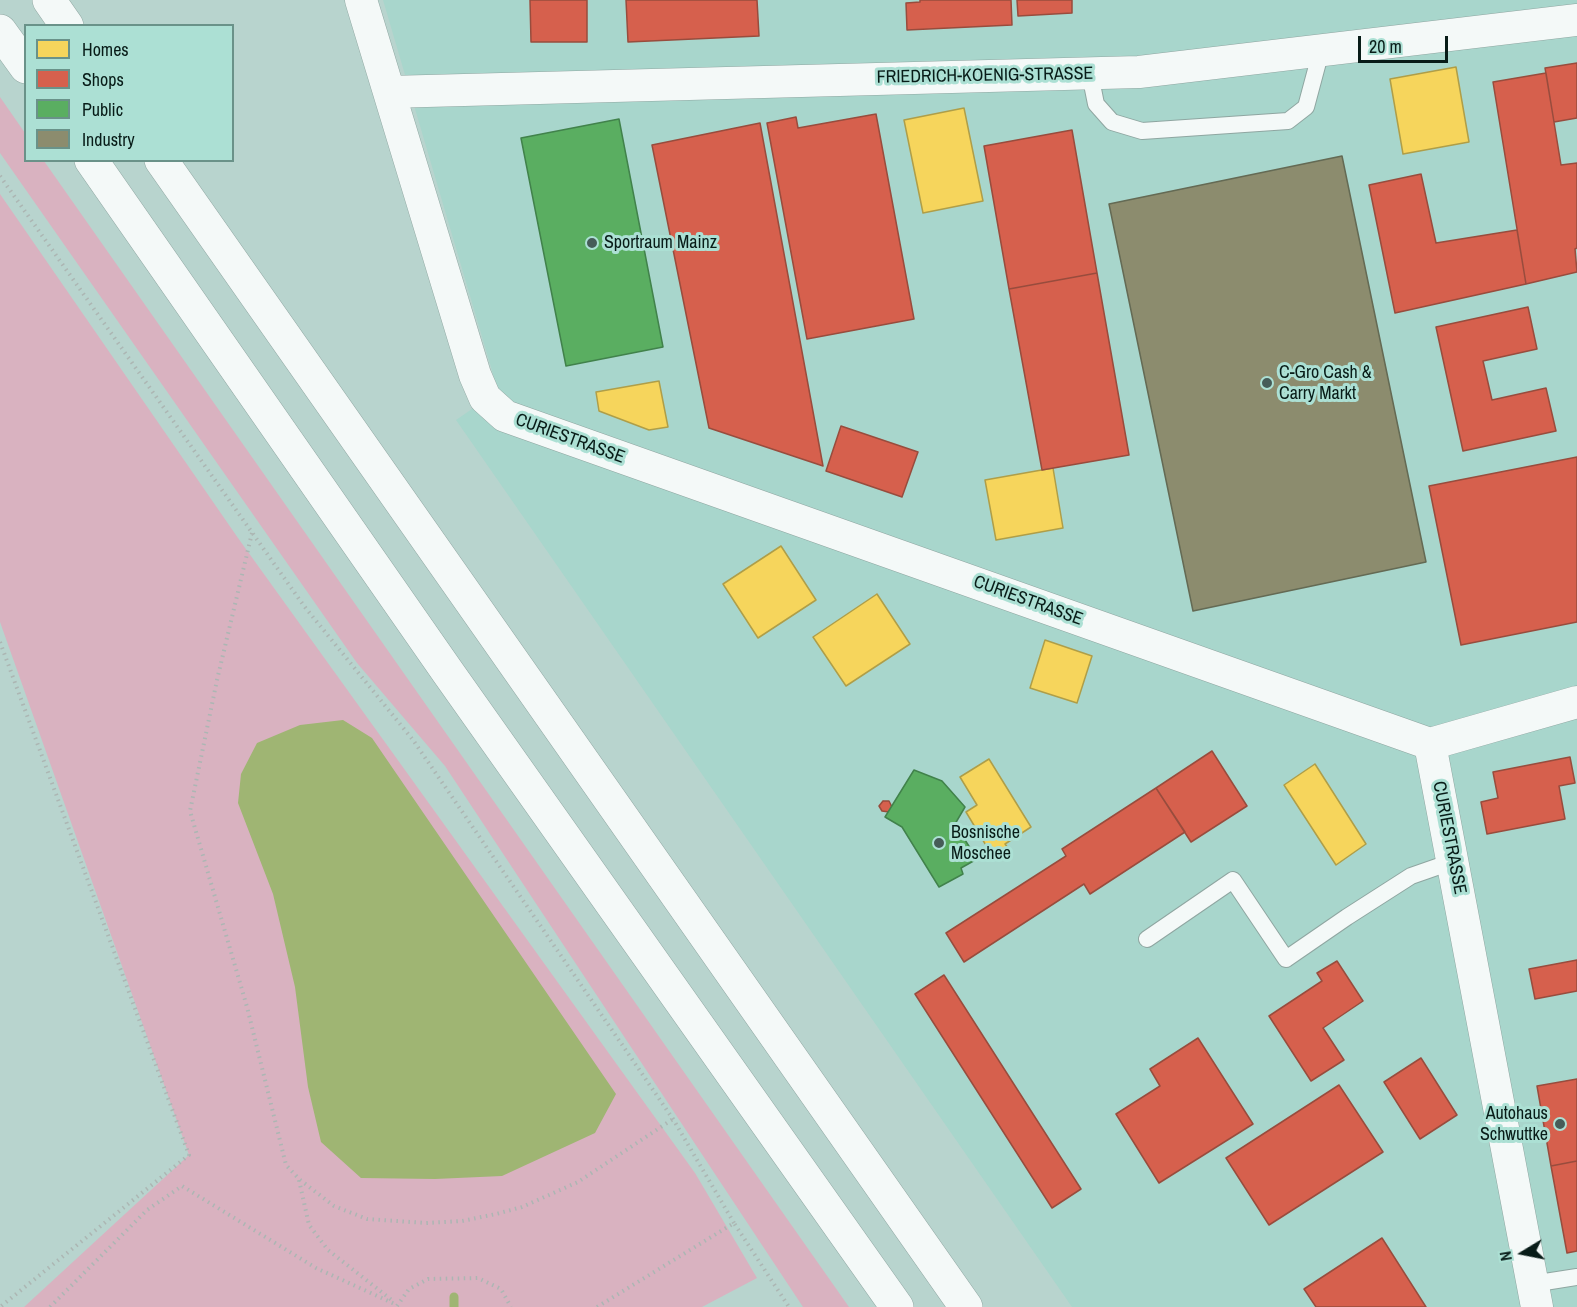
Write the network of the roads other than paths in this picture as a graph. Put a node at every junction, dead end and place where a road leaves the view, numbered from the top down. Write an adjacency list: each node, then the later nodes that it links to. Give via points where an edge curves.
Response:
1 (49, 0): 4 (highway)
2 (361, 0): 9 (street, CURIESTRASSE)
3 (1576, 13): 6 (street, FRIEDRICH-KOENIG-STRASSE)
4 (66, 24)
5 (0, 31): 7 (highway)
6 (1321, 51): 8 (street, FRIEDRICH-KOENIG-STRASSE); 8 (lane, via 1306,107 1288,121 1142,131 1112,123 1096,104)
7 (24, 64)
8 (1090, 74): 9 (street, FRIEDRICH-KOENIG-STRASSE)
9 (389, 92): 13 (street, CURIESTRASSE, via 475,375 484,398 505,416)
10 (92, 162): 18 (highway)
11 (162, 162): 19 (highway)
12 (1577, 702): 13 (street)
13 (1430, 744): 14 (street, CURIESTRASSE)
14 (1454, 861): 15 (lane, via 1411,876 1286,959 1233,880); 17 (street, CURIESTRASSE)
15 (1147, 939)
16 (1577, 1277): 17 (lane)
17 (1534, 1296)
18 (897, 1307)
19 (966, 1307)

